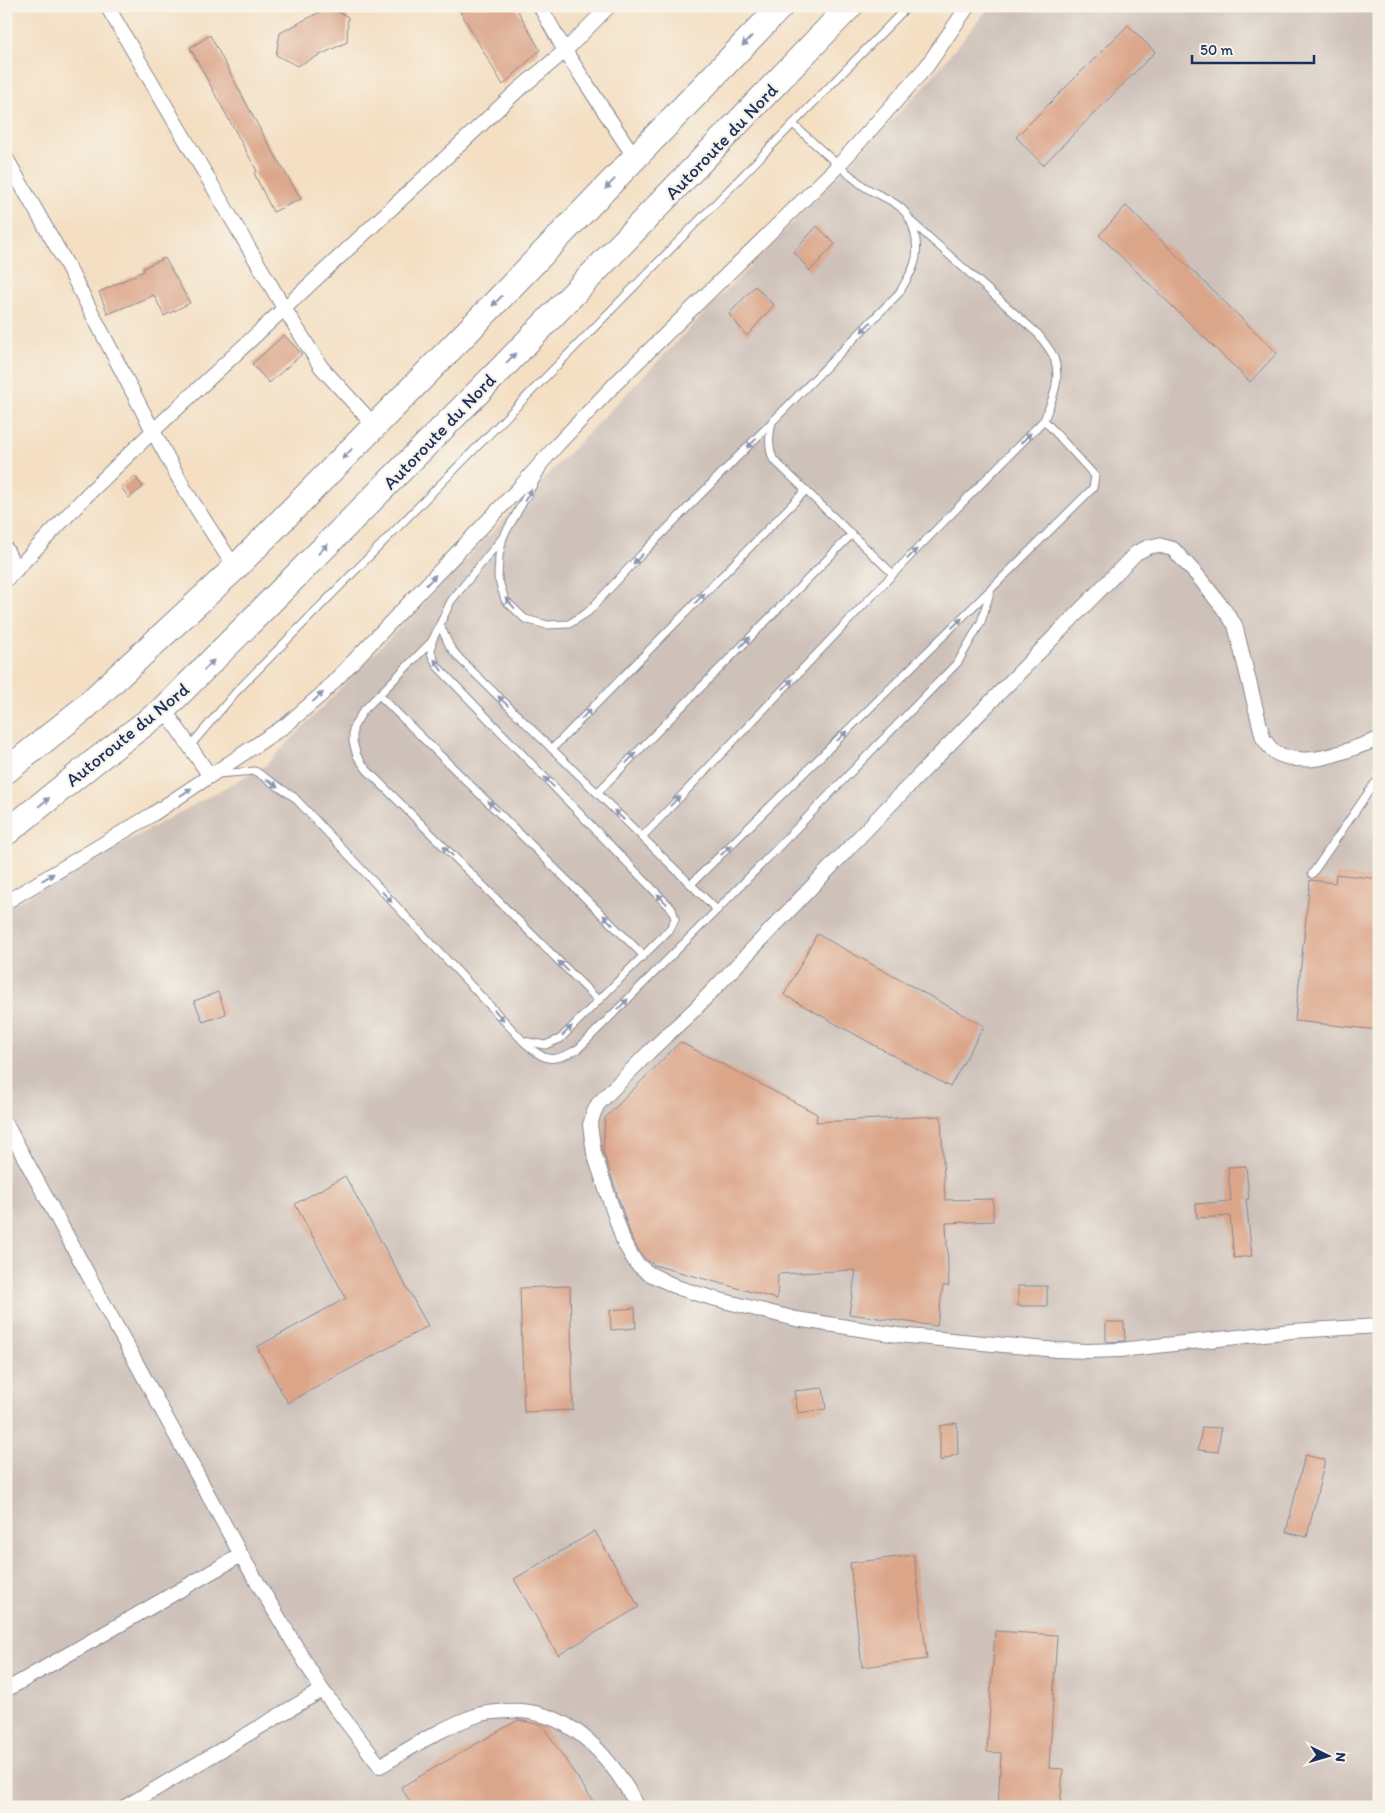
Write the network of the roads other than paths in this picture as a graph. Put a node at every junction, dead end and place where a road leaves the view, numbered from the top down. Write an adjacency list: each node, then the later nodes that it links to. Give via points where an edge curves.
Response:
1 (107, 6): 14 (street)
2 (540, 6): 8 (street)
3 (609, 6): 8 (street)
4 (850, 6): 31 (highway, Autoroute du Nord, one-way to 4, via 497,373)
5 (908, 6): 9 (lane)
6 (968, 6): 12 (street, via 927,66)
7 (775, 8): 11 (highway, one-way to 11)
8 (565, 51): 11 (street); 14 (street)
9 (793, 124): 12 (lane); 33 (lane, via 236,692)
10 (6, 158): 18 (street, via 67,265)
11 (635, 158): 17 (highway, one-way to 17)
12 (838, 166): 13 (lane, via 871,192 903,209); 19 (street)
13 (913, 224): 15 (lane, via 1038,334 1054,356 1057,373 1055,393); 16 (lane, one-way to 16, via 915,264 900,292)
14 (284, 308): 17 (street, via 320,367); 18 (street)
15 (1044, 420): 25 (lane, one-way to 15); 27 (lane, via 1095,476 1093,488)
16 (772, 422): 20 (lane, via 769,449 773,459); 22 (lane, one-way to 22, via 588,612 569,624 547,624 525,618 505,600 498,578)
17 (375, 426): 24 (highway, one-way to 24)
18 (153, 431): 24 (street, via 185,490); 26 (street)
19 (558, 444): 22 (lane, one-way to 19); 36 (street, one-way to 19, via 286,725 322,694)
20 (806, 490): 21 (lane); 34 (lane, one-way to 20)
21 (852, 534): 25 (lane); 38 (lane, one-way to 21)
22 (503, 537): 28 (lane, via 451,601)
23 (6, 549): 26 (street)
24 (235, 568): 35 (highway, via 82,710)
25 (893, 574): 40 (lane, one-way to 25)
26 (11, 575)
27 (991, 589): 42 (lane, one-way to 27); 44 (lane, via 981,622 958,662)
28 (440, 625): 29 (lane); 34 (lane, one-way to 28, via 460,659 450,647)
29 (432, 641): 30 (lane); 45 (lane, one-way to 29, via 670,929 675,919 672,909 437,666 431,653)
30 (379, 695): 45 (lane, one-way to 30); 46 (lane, one-way to 30, via 367,770 357,756 353,728 363,711)
31 (164, 709): 33 (street); 39 (highway, Autoroute du Nord, one-way to 31)
32 (1379, 739): 49 (street, via 1323,759 1298,759 1275,752 1263,738 1235,625 1173,549 1158,544 1148,547 1136,553 694,1010 598,1104 590,1132 594,1154 624,1244 636,1263 648,1273 679,1288 787,1317 898,1335 1088,1351)
33 (190, 746): 36 (street)
34 (552, 749): 38 (lane)
35 (6, 770)
36 (210, 776): 43 (street, one-way to 36); 47 (lane, one-way to 47, via 255,771 294,797)
37 (1379, 780): 41 (lane)
38 (597, 793): 40 (lane, one-way to 38)
39 (6, 833)
40 (642, 836): 42 (lane)
41 (1312, 874)
42 (691, 884): 44 (lane)
43 (6, 902)
44 (717, 910): 47 (lane, one-way to 44, via 537,1054 548,1058 565,1057 580,1048)
45 (643, 955): 46 (lane)
46 (598, 1000): 47 (lane, one-way to 46, via 545,1045 560,1039)
47 (523, 1041)
48 (6, 1124): 50 (street)
49 (1379, 1326)
50 (241, 1555): 51 (street); 52 (street)
51 (6, 1690)
52 (322, 1690): 53 (street); 54 (street, via 380,1766 478,1715 524,1710 544,1715 581,1734 600,1751)
53 (125, 1807)
54 (638, 1807)

